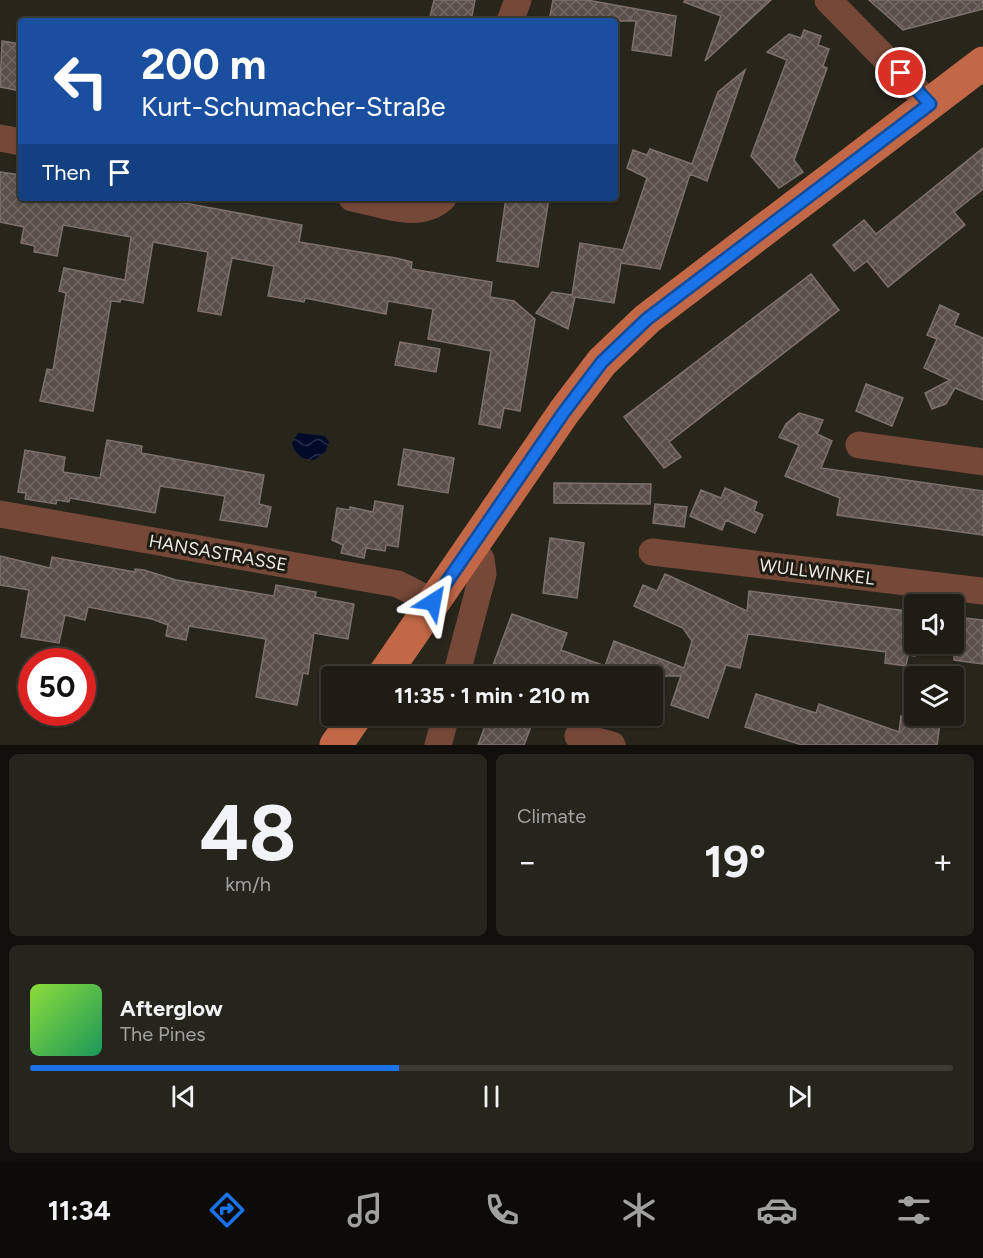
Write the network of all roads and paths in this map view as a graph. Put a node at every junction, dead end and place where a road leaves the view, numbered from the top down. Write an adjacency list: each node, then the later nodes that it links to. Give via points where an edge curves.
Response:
1 (518, 0): 3 (street)
2 (828, 0): 5 (street)
3 (511, 18)
4 (983, 63): 5 (main road)
5 (930, 104): 13 (main road, via 647,319 602,362)
6 (0, 138): 7 (street)
7 (18, 141)
8 (366, 201): 9 (street, via 414,211)
9 (438, 201)
10 (859, 445): 11 (street)
11 (983, 462)
12 (0, 514): 16 (street, HANSASTRASSE, via 398,584)
13 (470, 549): 16 (main road); 18 (street, via 481,559 483,574)
14 (652, 552): 15 (street, WULLWINKEL)
15 (983, 591)
16 (433, 602): 17 (main road)
17 (390, 666)
18 (459, 666)
19 (349, 726): 22 (main road)
20 (443, 726): 23 (street)
21 (578, 736): 24 (street)
22 (336, 745)
23 (438, 745)
24 (612, 745)

